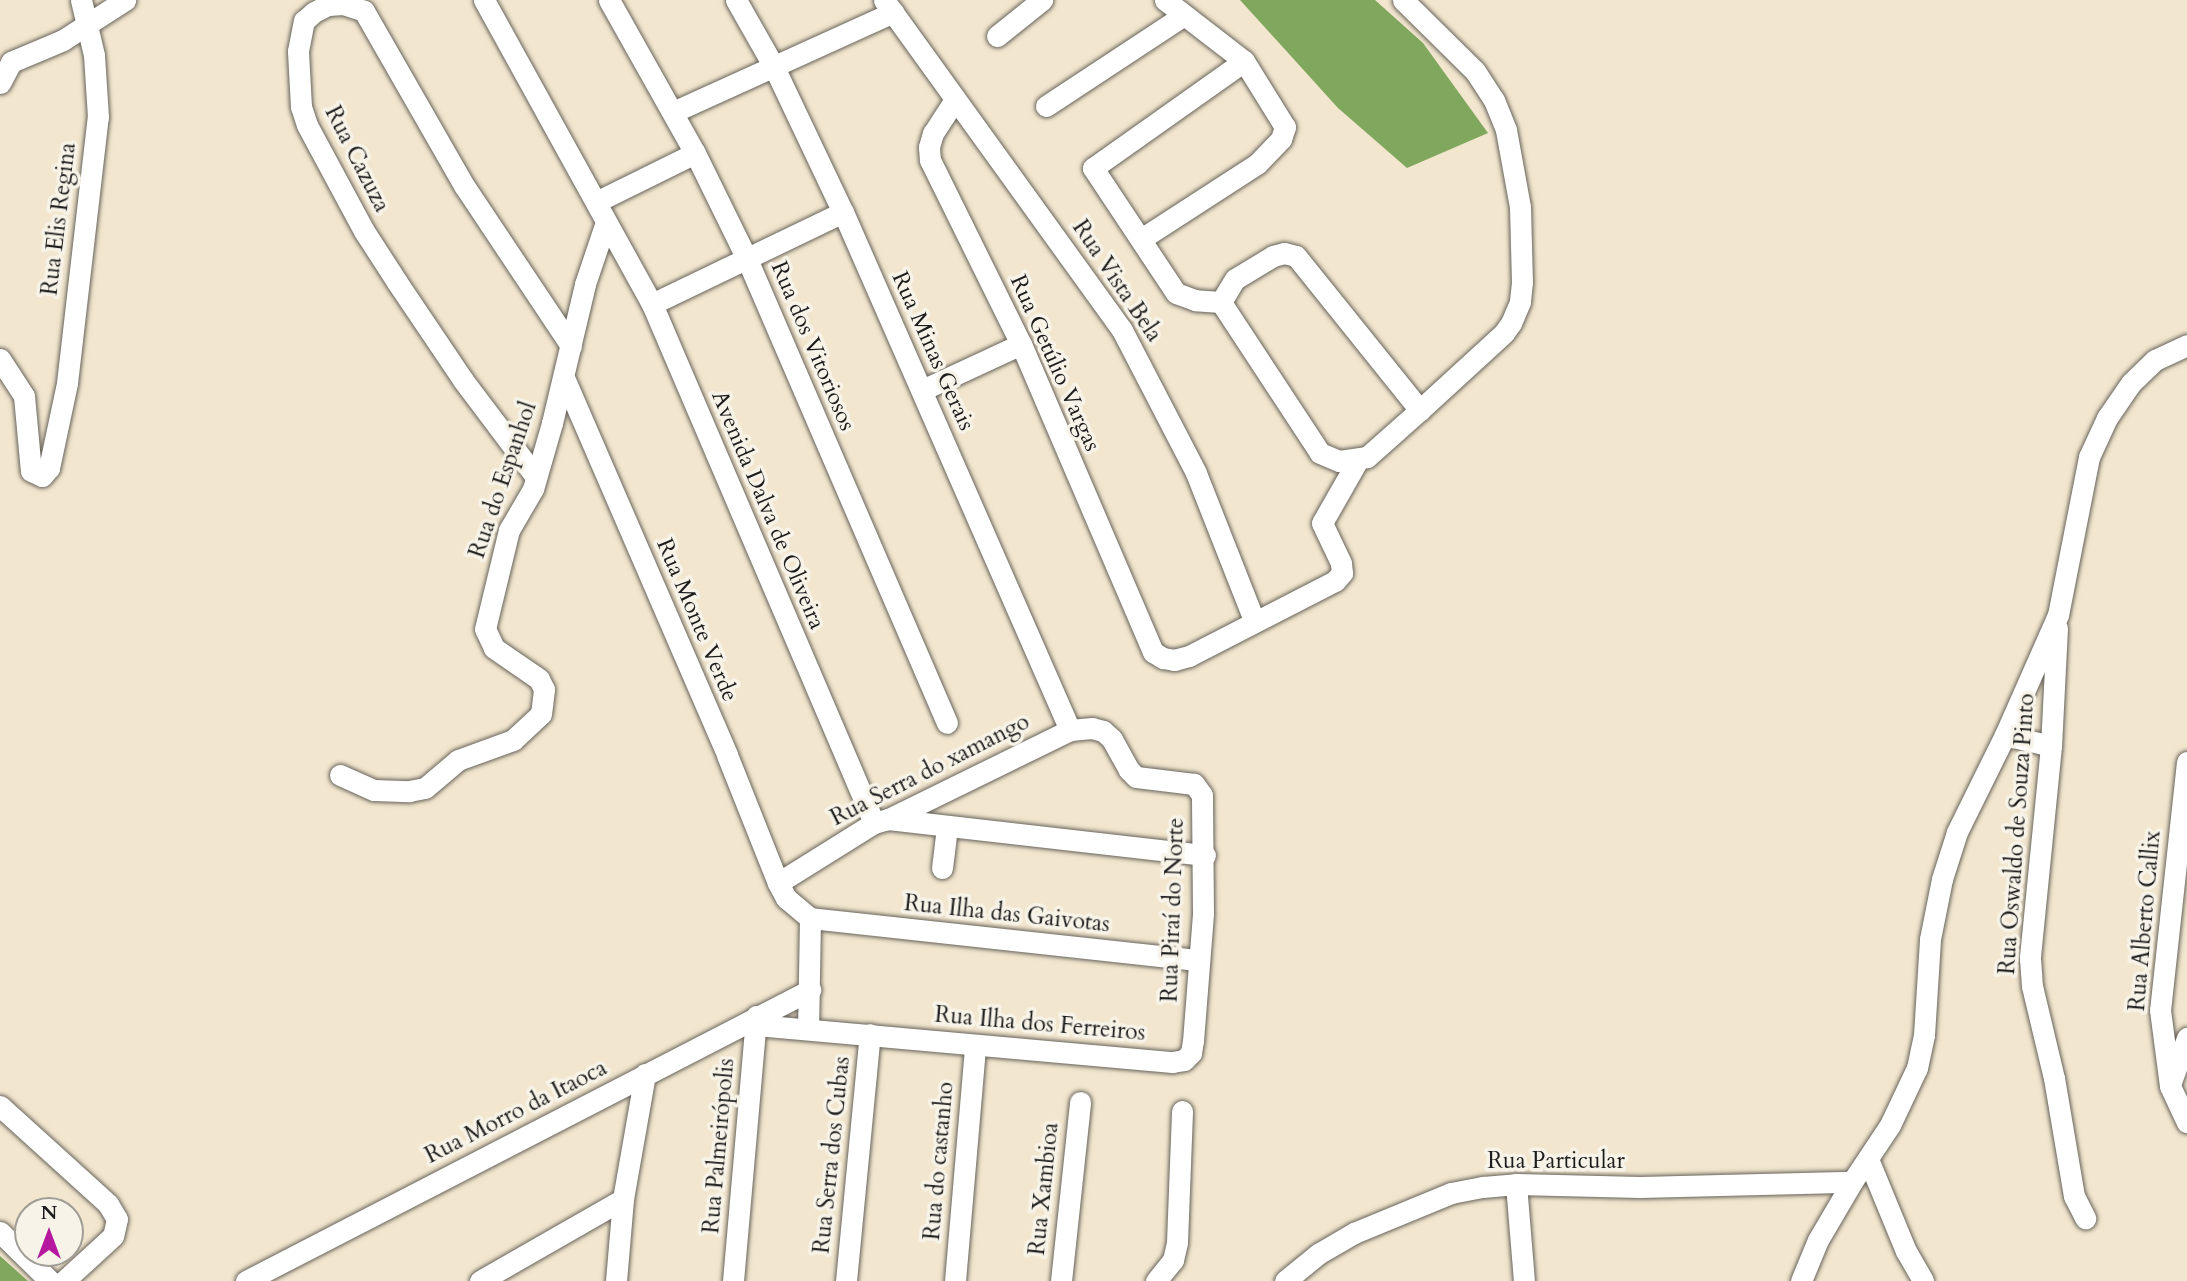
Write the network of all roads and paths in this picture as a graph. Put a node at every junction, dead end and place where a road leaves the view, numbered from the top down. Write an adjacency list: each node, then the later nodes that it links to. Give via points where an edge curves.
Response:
1 (81, 0): 11 (street, Rua Elis Regina)
2 (125, 0): 11 (street)
3 (484, 0): 20 (street, Avenida Dalva de Oliveira)
4 (609, 0): 18 (street, Rua dos Vitoriosos)
5 (736, 0): 14 (street, Rua Minas Gerais)
6 (1042, 0): 12 (street)
7 (1165, 0): 10 (street)
8 (1403, 0): 33 (street, via 1463,58 1490,93 1506,130 1520,206 1522,282 1517,311 1504,333)
9 (889, 6): 14 (street); 16 (street, Rua Vista Bela)
10 (1184, 15): 13 (street); 17 (street)
11 (87, 23): 15 (street, via 63,40 10,62); 30 (street, Rua Elis Regina, via 98,85 98,117 67,383 45,474 32,471 23,396)
12 (997, 36)
13 (1244, 61): 23 (street, via 1285,127 1281,139 1257,164); 23 (street, via 1093,169)
14 (774, 66): 18 (street); 21 (street, Rua Minas Gerais)
15 (0, 83)
16 (954, 101): 27 (street, Rua Getúlio Vargas, via 933,133 930,160); 37 (street, Rua Vista Bela, via 1122,330 1196,473)
17 (1046, 106)
18 (673, 112): 19 (street, Rua dos Vitoriosos)
19 (695, 153): 20 (street); 24 (street, Rua dos Vitoriosos)
20 (596, 202): 22 (street, Avenida Dalva de Oliveira)
21 (843, 212): 24 (street); 32 (street, Rua Minas Gerais)
22 (606, 222): 26 (street, Avenida Dalva de Oliveira); 29 (street, Rua do Espanhol)
23 (1141, 239): 25 (street, via 1177,293)
24 (747, 259): 26 (street); 38 (street, Rua dos Vitoriosos)
25 (1221, 302): 33 (street, via 1229,285 1245,273 1273,256 1296,256); 34 (street, via 1320,453 1339,461)
26 (652, 304): 44 (street, Avenida Dalva de Oliveira)
27 (1021, 344): 32 (street); 37 (street, Rua Getúlio Vargas, via 1153,652 1174,660 1189,656)
28 (2187, 345): 36 (street, via 2155,360 2131,383 2107,418 2089,457)
29 (571, 346): 31 (street, Rua do Espanhol); 35 (street, Rua Cazuza, via 465,187 364,11 343,4 314,12 304,21 299,41 299,93 307,125 397,282)
30 (0, 359)
31 (565, 380): 35 (street, Rua do Espanhol); 48 (street, Rua Monte Verde)
32 (922, 390): 39 (street, Rua Minas Gerais)
33 (1420, 410): 34 (street)
34 (1358, 460): 37 (street, via 1321,523 1342,573 1335,581)
35 (536, 477): 43 (street, Rua do Espanhol, via 509,530 485,629 494,648 539,679 545,701 541,714 513,740 458,760 425,788 374,790)
36 (2058, 615): 40 (street); 41 (street, Rua Oswaldo de Souza Pinto)
37 (1254, 620)
38 (947, 723)
39 (1070, 730): 44 (street, Rua Serra do xamango); 46 (street, Rua Piraí do Norte, via 1103,731 1136,777 1194,783 1202,795)
40 (2005, 735): 41 (street); 64 (street, via 1957,832 1942,879 1930,939 1924,1035 1917,1068)
41 (2051, 746): 68 (street, Rua Oswaldo de Souza Pinto, via 2030,958 2032,986 2054,1078 2074,1196)
42 (2187, 762): 59 (street, Rua Alberto Callix, via 2160,1010)
43 (340, 775)
44 (881, 821): 45 (street); 48 (street, Rua Serra do xamango)
45 (947, 827): 46 (street); 47 (street)
46 (1205, 855): 50 (street, Rua Piraí do Norte)
47 (942, 867)
48 (778, 883): 49 (street, Rua Monte Verde, via 786,898)
49 (810, 919): 50 (street, Rua Ilha das Gaivotas); 51 (street)
50 (1198, 960): 56 (street, Rua Piraí do Norte)
51 (810, 990): 52 (street, Rua Morro da Itaoca); 53 (street)
52 (755, 1021): 53 (street, Rua Ilha dos Ferreiros); 58 (street, Rua Morro da Itaoca); 75 (street, Rua Palmeirópolis)
53 (808, 1028): 54 (street, Rua Ilha dos Ferreiros)
54 (870, 1034): 57 (street, Rua Ilha dos Ferreiros); 76 (street, Rua Serra dos Cubas)
55 (2187, 1038): 59 (street)
56 (1193, 1041): 57 (street, Rua Ilha dos Ferreiros, via 1191,1053 1172,1062)
57 (975, 1046): 77 (street, Rua do castanho)
58 (645, 1074): 67 (street); 72 (street, Rua Morro da Itaoca)
59 (2170, 1086): 63 (street, Rua Alberto Callix)
60 (1080, 1101): 78 (street, Rua Xambioa)
61 (0, 1106): 71 (street, via 108,1204 117,1219 113,1236)
62 (1182, 1111): 79 (street, via 1177,1242 1173,1260)
63 (2187, 1122)
64 (1868, 1159): 65 (street); 83 (street)
65 (1852, 1182): 66 (street, Rua Particular, via 1640,1187); 82 (street, via 1818,1240)
66 (1516, 1184): 80 (street, Rua Particular, via 1451,1193 1353,1233); 81 (street)
67 (623, 1199): 73 (street); 74 (street)
68 (2085, 1218)
69 (0, 1232): 70 (street)
70 (50, 1281)
71 (64, 1281)
72 (246, 1281)
73 (480, 1281)
74 (616, 1281)
75 (733, 1281)
76 (846, 1281)
77 (955, 1281)
78 (1061, 1281)
79 (1156, 1281)
80 (1285, 1281)
81 (1524, 1281)
82 (1801, 1281)
83 (1923, 1281)

